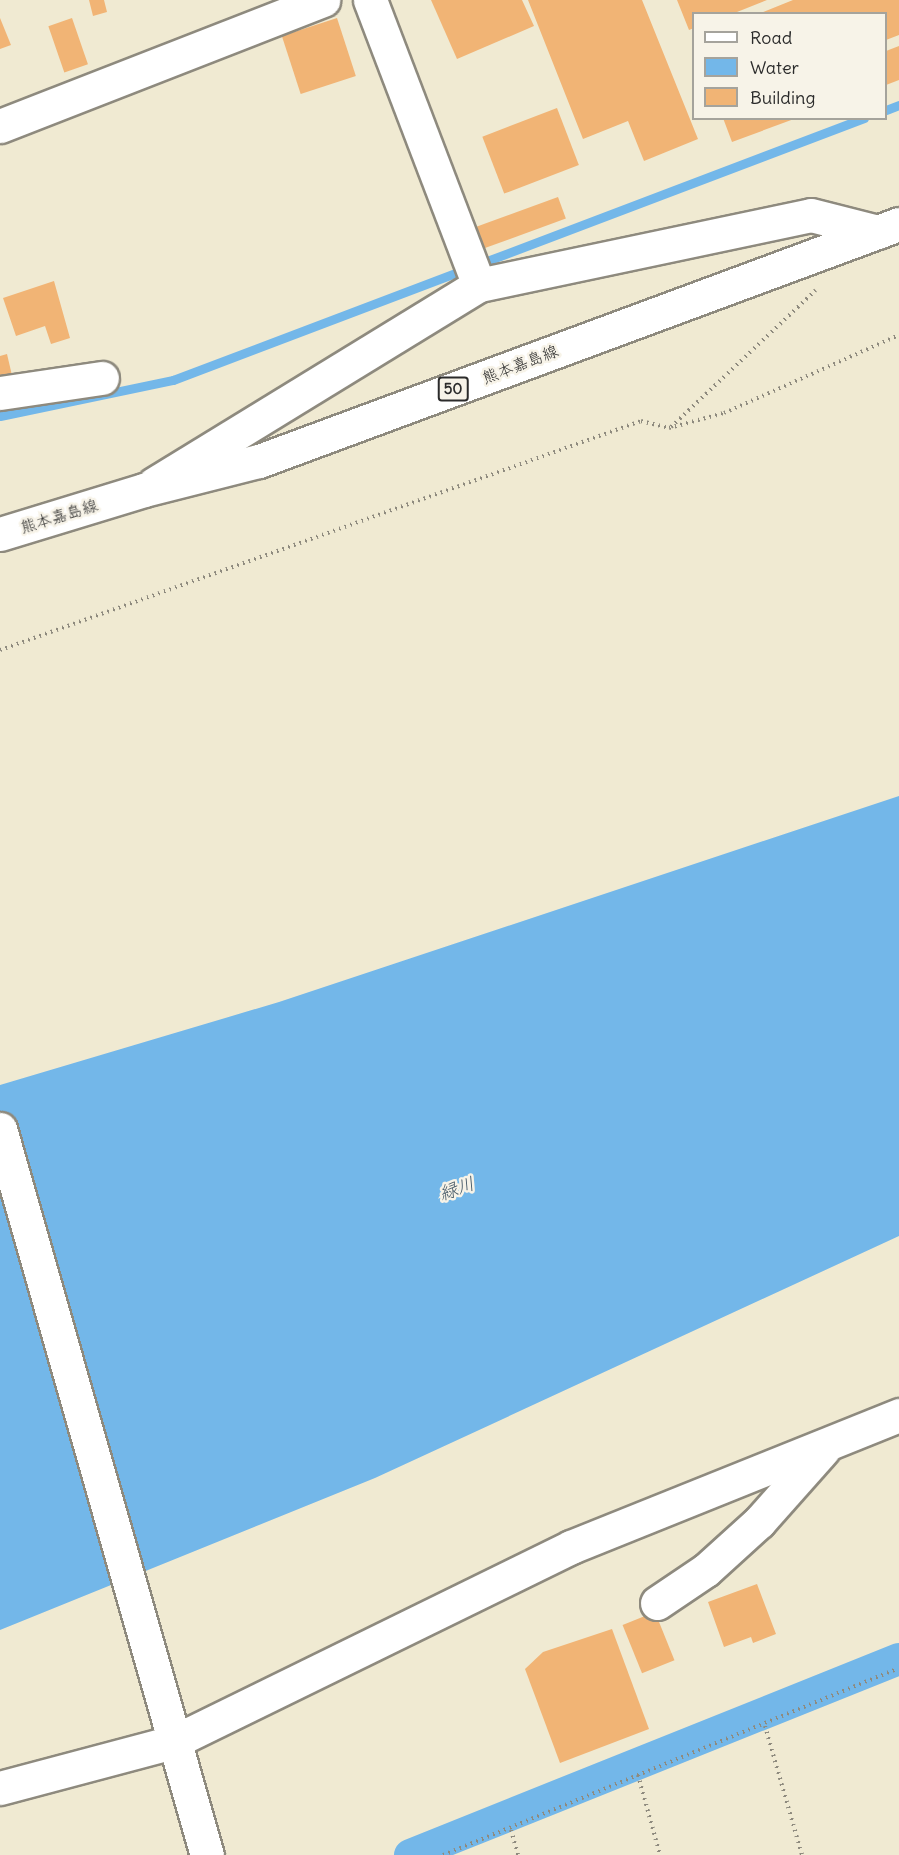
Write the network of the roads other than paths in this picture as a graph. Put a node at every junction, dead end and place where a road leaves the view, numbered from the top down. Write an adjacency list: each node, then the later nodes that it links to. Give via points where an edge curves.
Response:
1 (323, 0): 3 (street)
2 (370, 0): 5 (street)
3 (0, 126)
4 (889, 228): 5 (street, via 811,215); 8 (street, 熊本嘉島線 / 50, via 259,461)
5 (479, 285): 8 (street)
6 (102, 378): 7 (street)
7 (0, 393)
8 (144, 490): 9 (street, 熊本嘉島線 / 50)
9 (0, 534)
10 (0, 1128): 14 (street)
11 (896, 1418): 12 (street)
12 (826, 1446): 13 (street, via 759,1522 706,1570); 14 (street, via 571,1547)
13 (657, 1603)
14 (173, 1742): 15 (street); 16 (street)
15 (0, 1788)
16 (207, 1855)

